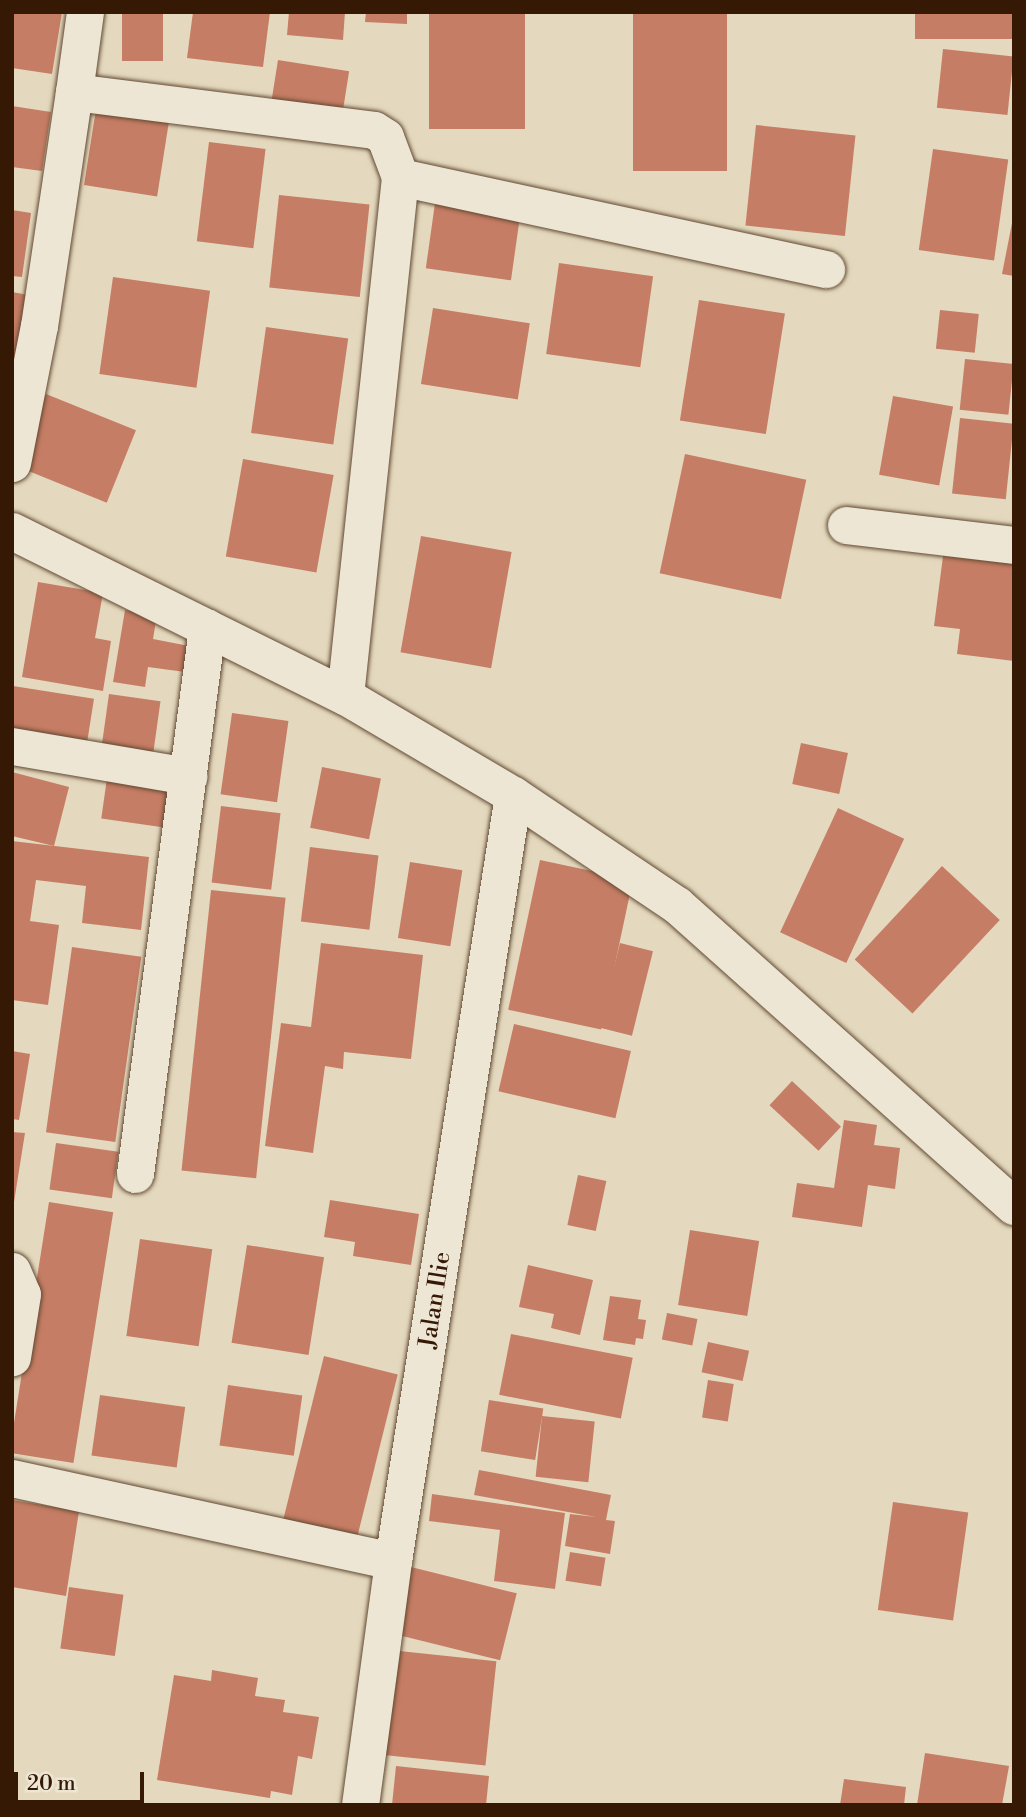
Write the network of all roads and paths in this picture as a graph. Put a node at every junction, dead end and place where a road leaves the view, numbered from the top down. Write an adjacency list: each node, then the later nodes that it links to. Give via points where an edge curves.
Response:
1 (85, 12): 2 (street)
2 (74, 92): 3 (street, via 374,130 391,148); 5 (street)
3 (400, 177): 4 (street); 10 (street)
4 (826, 269)
5 (12, 463)
6 (846, 526): 8 (street)
7 (12, 531): 9 (street)
8 (1014, 545)
9 (207, 628): 10 (street); 12 (street)
10 (345, 696): 13 (street)
11 (12, 746): 12 (street)
12 (188, 776): 14 (street)
13 (513, 795): 15 (street, via 677,905); 19 (street, Jalan Ilie)
14 (135, 1174)
15 (1014, 1206)
16 (12, 1271): 17 (street, via 22,1294)
17 (12, 1357)
18 (12, 1478): 19 (street)
19 (393, 1561): 20 (street, Jalan Ilie)
20 (360, 1805)

